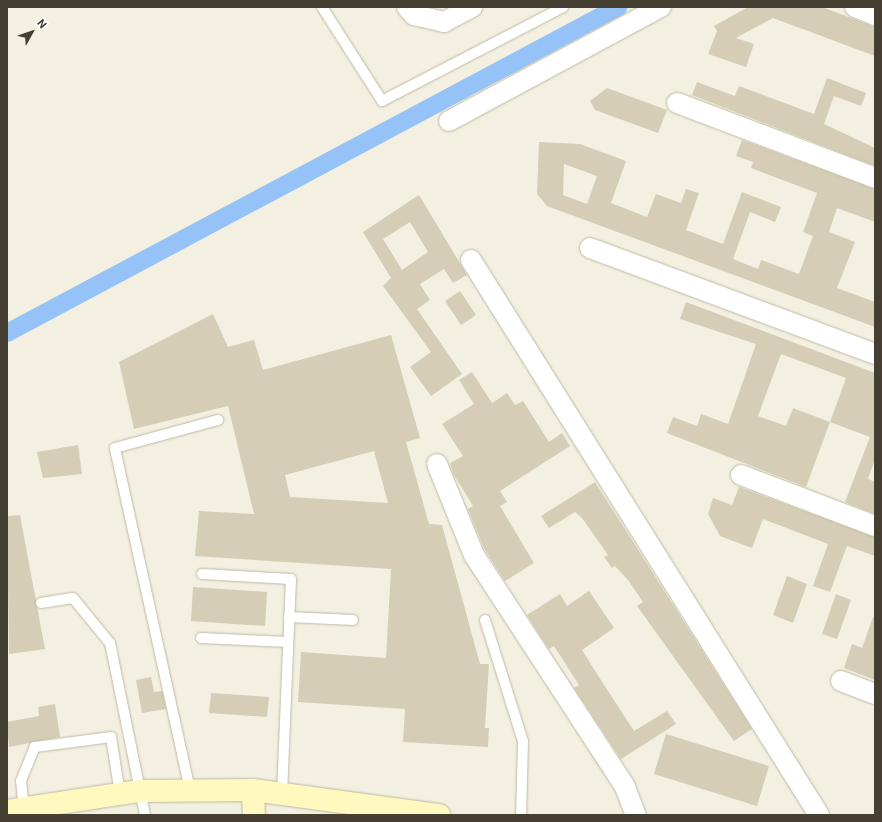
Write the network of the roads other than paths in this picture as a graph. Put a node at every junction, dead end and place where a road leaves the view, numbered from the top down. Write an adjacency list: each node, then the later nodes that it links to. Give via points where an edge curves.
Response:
1 (322, 7): 4 (lane, via 382,101)
2 (407, 7): 3 (street, via 414,15 444,22)
3 (472, 7)
4 (563, 7)
5 (661, 7): 9 (street)
6 (855, 7): 7 (street)
7 (875, 15)
8 (677, 103): 10 (street)
9 (449, 121)
10 (875, 178)
11 (590, 248): 13 (street)
12 (471, 260): 38 (street)
13 (875, 354)
14 (218, 420): 27 (lane, via 115,448)
15 (437, 464): 37 (street, via 474,555 625,787)
16 (741, 475): 17 (street)
17 (875, 526)
18 (202, 574): 20 (lane, via 291,579)
19 (41, 603): 29 (lane, via 73,598 110,643)
20 (290, 617): 21 (lane); 24 (lane)
21 (353, 620)
22 (485, 620): 36 (lane, via 523,741)
23 (201, 638): 24 (lane)
24 (288, 642): 30 (lane)
25 (841, 681): 26 (street)
26 (875, 694)
27 (190, 790): 28 (main road); 29 (main road)
28 (253, 790): 30 (main road); 34 (main road)
29 (130, 792): 31 (main road); 31 (lane, via 112,737 35,747 21,781); 33 (lane)
30 (282, 794): 32 (main road)
31 (16, 810)
32 (345, 810): 35 (main road)
33 (145, 815)
34 (254, 815)
35 (439, 815)
36 (521, 815)
37 (636, 815)
38 (820, 815)

